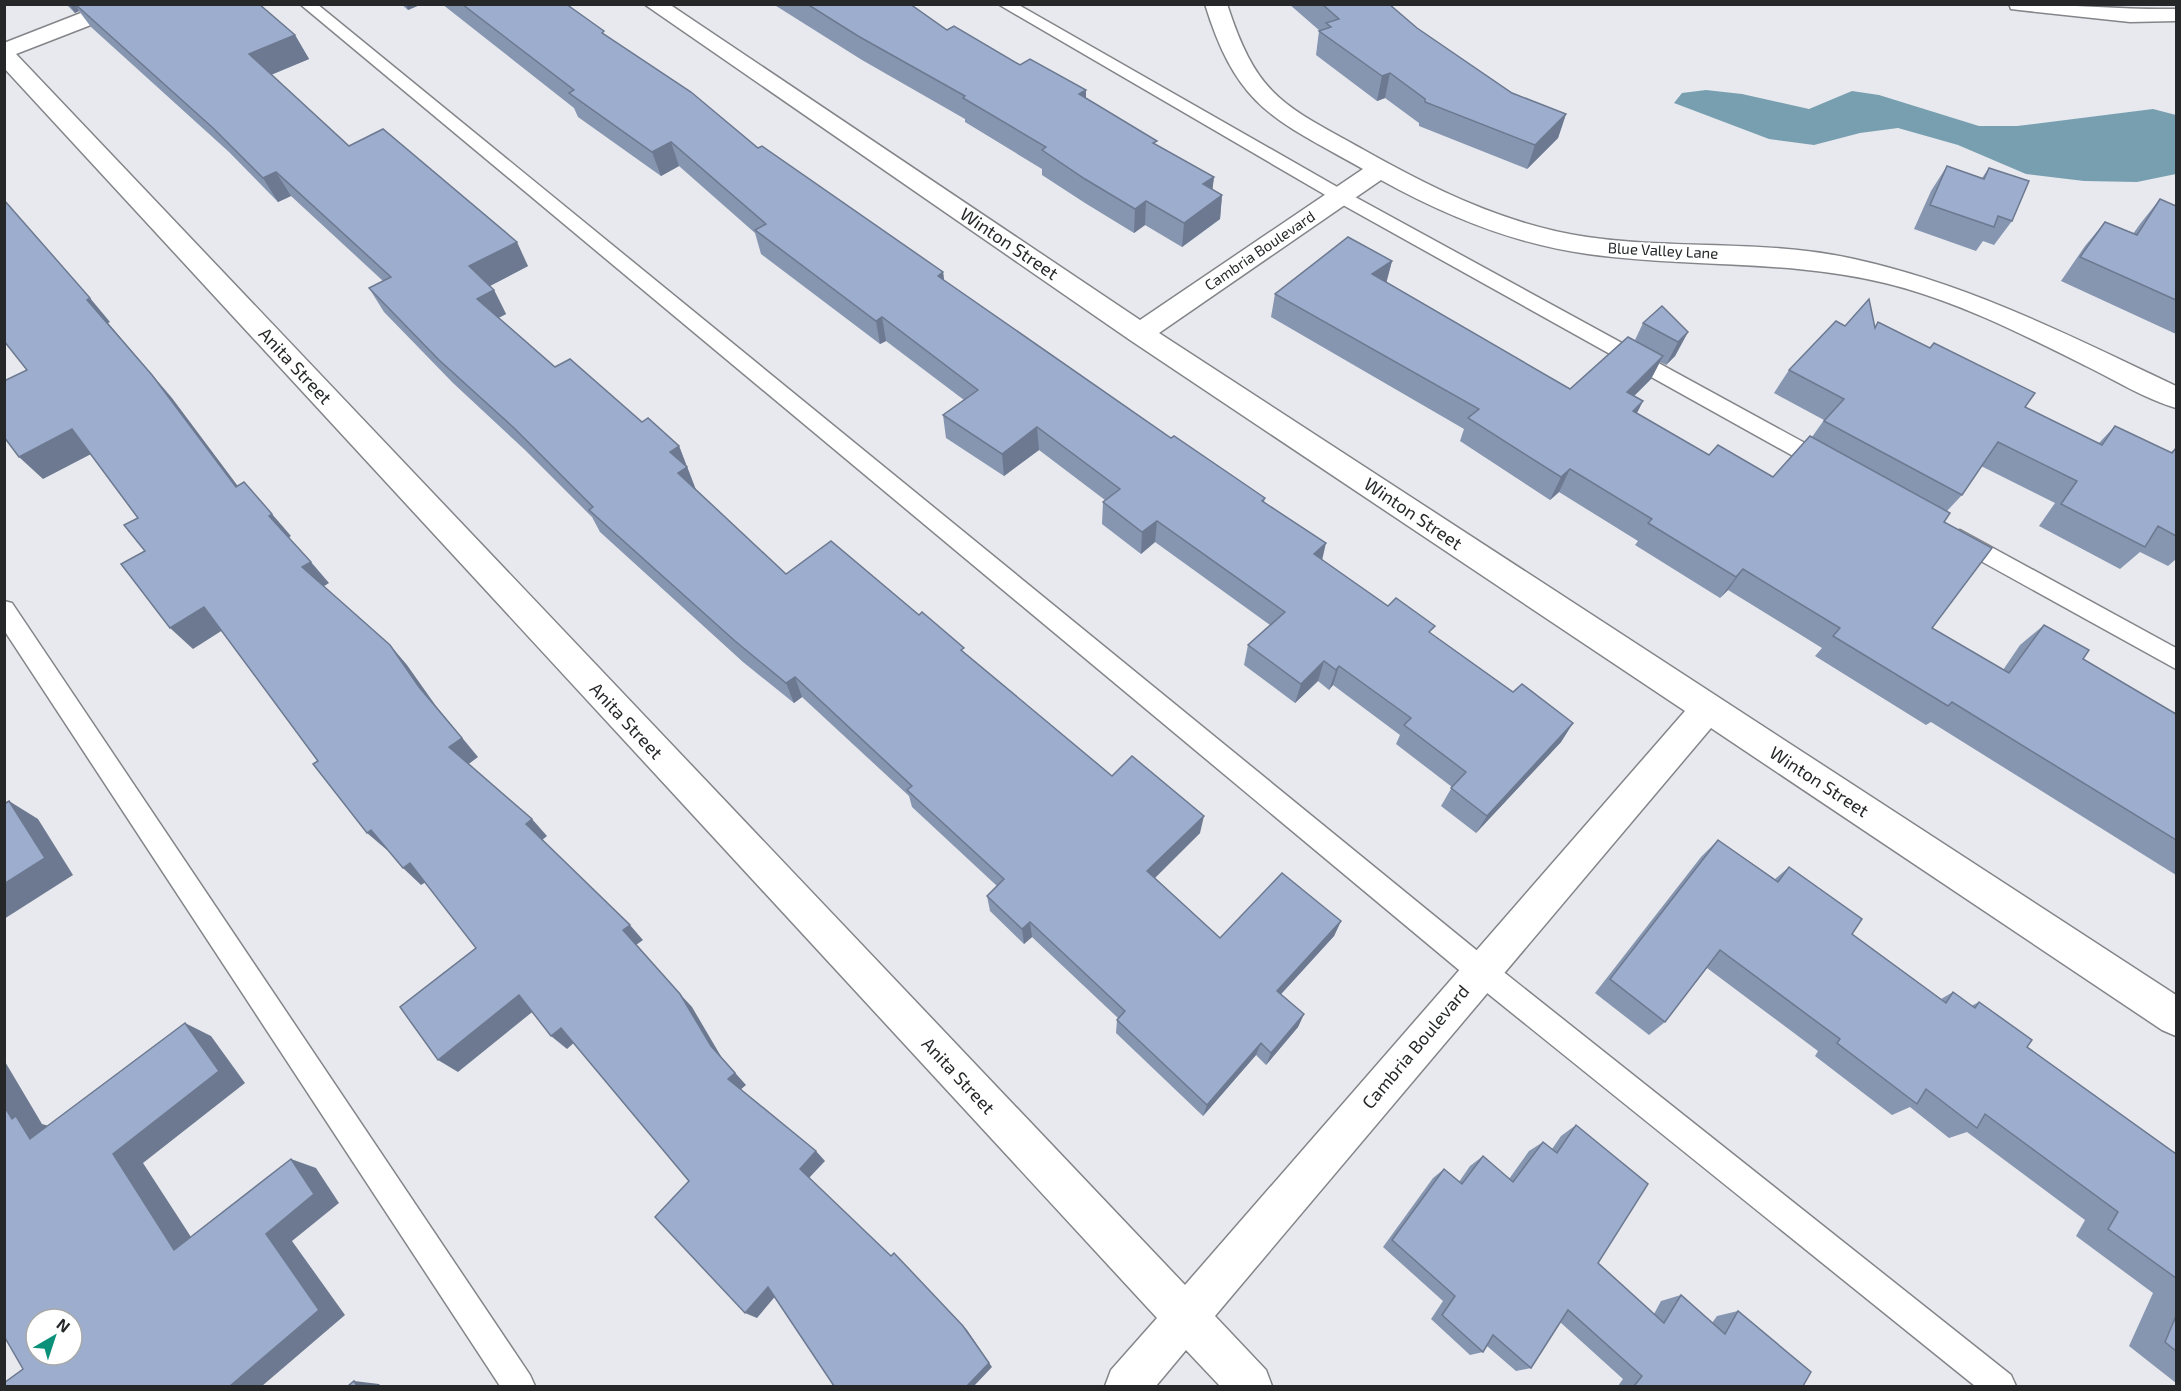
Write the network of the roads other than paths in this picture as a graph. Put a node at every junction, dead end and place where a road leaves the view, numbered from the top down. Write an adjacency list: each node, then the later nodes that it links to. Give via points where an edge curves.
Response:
1 (124, 4): 8 (street)
2 (307, 4): 18 (lane)
3 (654, 4): 11 (street, Winton Street)
4 (1005, 4): 10 (lane)
5 (1216, 4): 9 (street, Blue Valley Lane, via 1236,61 1259,94 1305,127)
6 (2019, 4): 7 (street, via 2130,16)
7 (2176, 15)
8 (4, 52): 20 (street, Anita Street)
9 (1380, 169): 10 (street, Cambria Boulevard); 12 (street, Blue Valley Lane, via 1461,211 1521,234 1590,247 1767,256 1838,265 1922,285 2007,318)
10 (1340, 196): 11 (street, Cambria Boulevard); 13 (lane)
11 (1140, 333): 17 (street, Winton Street)
12 (2176, 398)
13 (1842, 473)
14 (1946, 531): 16 (lane)
15 (4, 610): 21 (lane)
16 (2176, 658)
17 (1707, 709): 18 (street, Cambria Boulevard); 19 (street, Winton Street)
18 (1481, 971): 20 (street, Cambria Boulevard); 24 (lane)
19 (2176, 1017)
20 (1184, 1319): 22 (street, Cambria Boulevard); 23 (street, Anita Street)
21 (519, 1386)
22 (1126, 1386)
23 (1250, 1386)
24 (2000, 1386)

